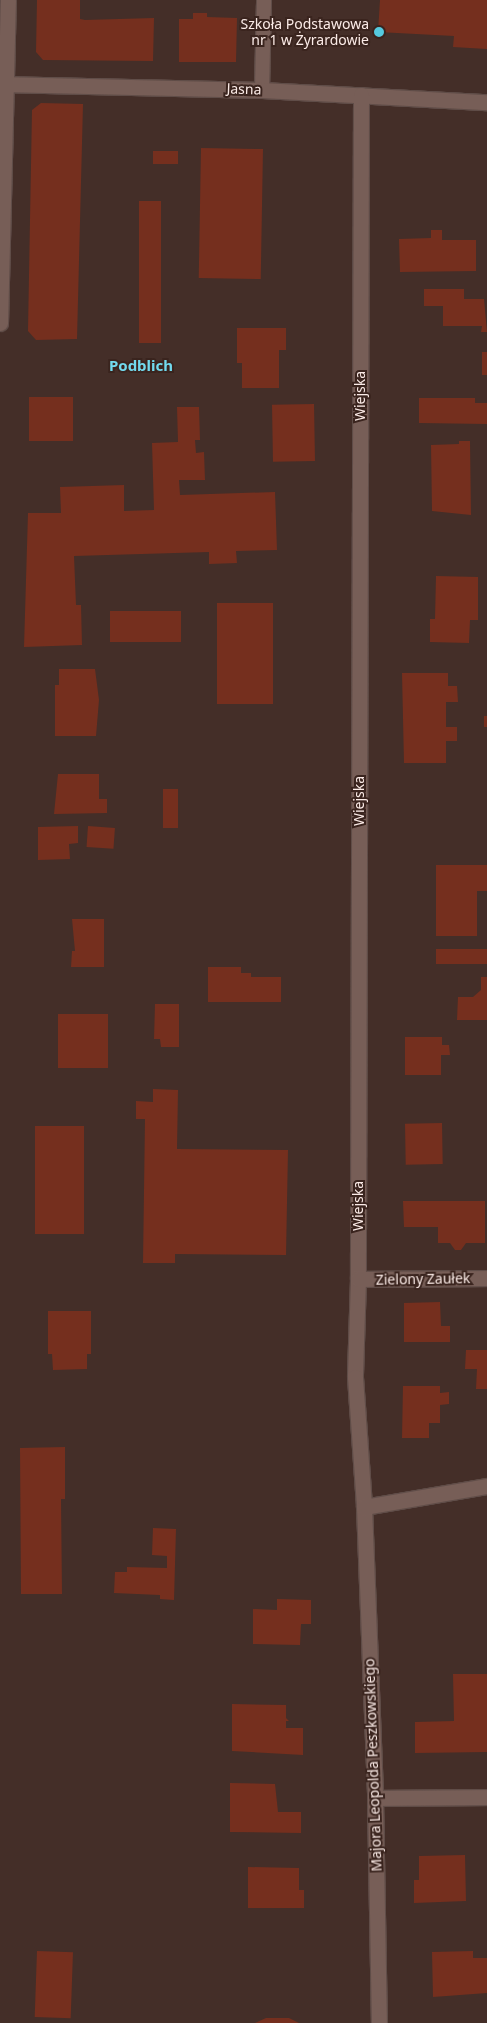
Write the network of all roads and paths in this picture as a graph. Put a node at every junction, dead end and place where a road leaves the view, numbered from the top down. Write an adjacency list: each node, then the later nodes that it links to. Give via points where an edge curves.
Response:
1 (8, 0): 3 (street)
2 (264, 0): 4 (lane)
3 (4, 84): 4 (street, Jasna); 7 (street)
4 (262, 90): 5 (street, Jasna)
5 (361, 95): 6 (street, Jasna); 9 (street, Wiejska)
6 (487, 102)
7 (0, 323)
8 (487, 1278): 9 (street, Zielony Zaułek)
9 (358, 1279): 11 (street, Wiejska, via 355,1377)
10 (487, 1486): 11 (street)
11 (364, 1507): 13 (street, Majora Leopolda Peszkowskiego)
12 (487, 1797): 13 (street)
13 (375, 1798): 14 (street, Majora Leopolda Peszkowskiego)
14 (379, 2023)

